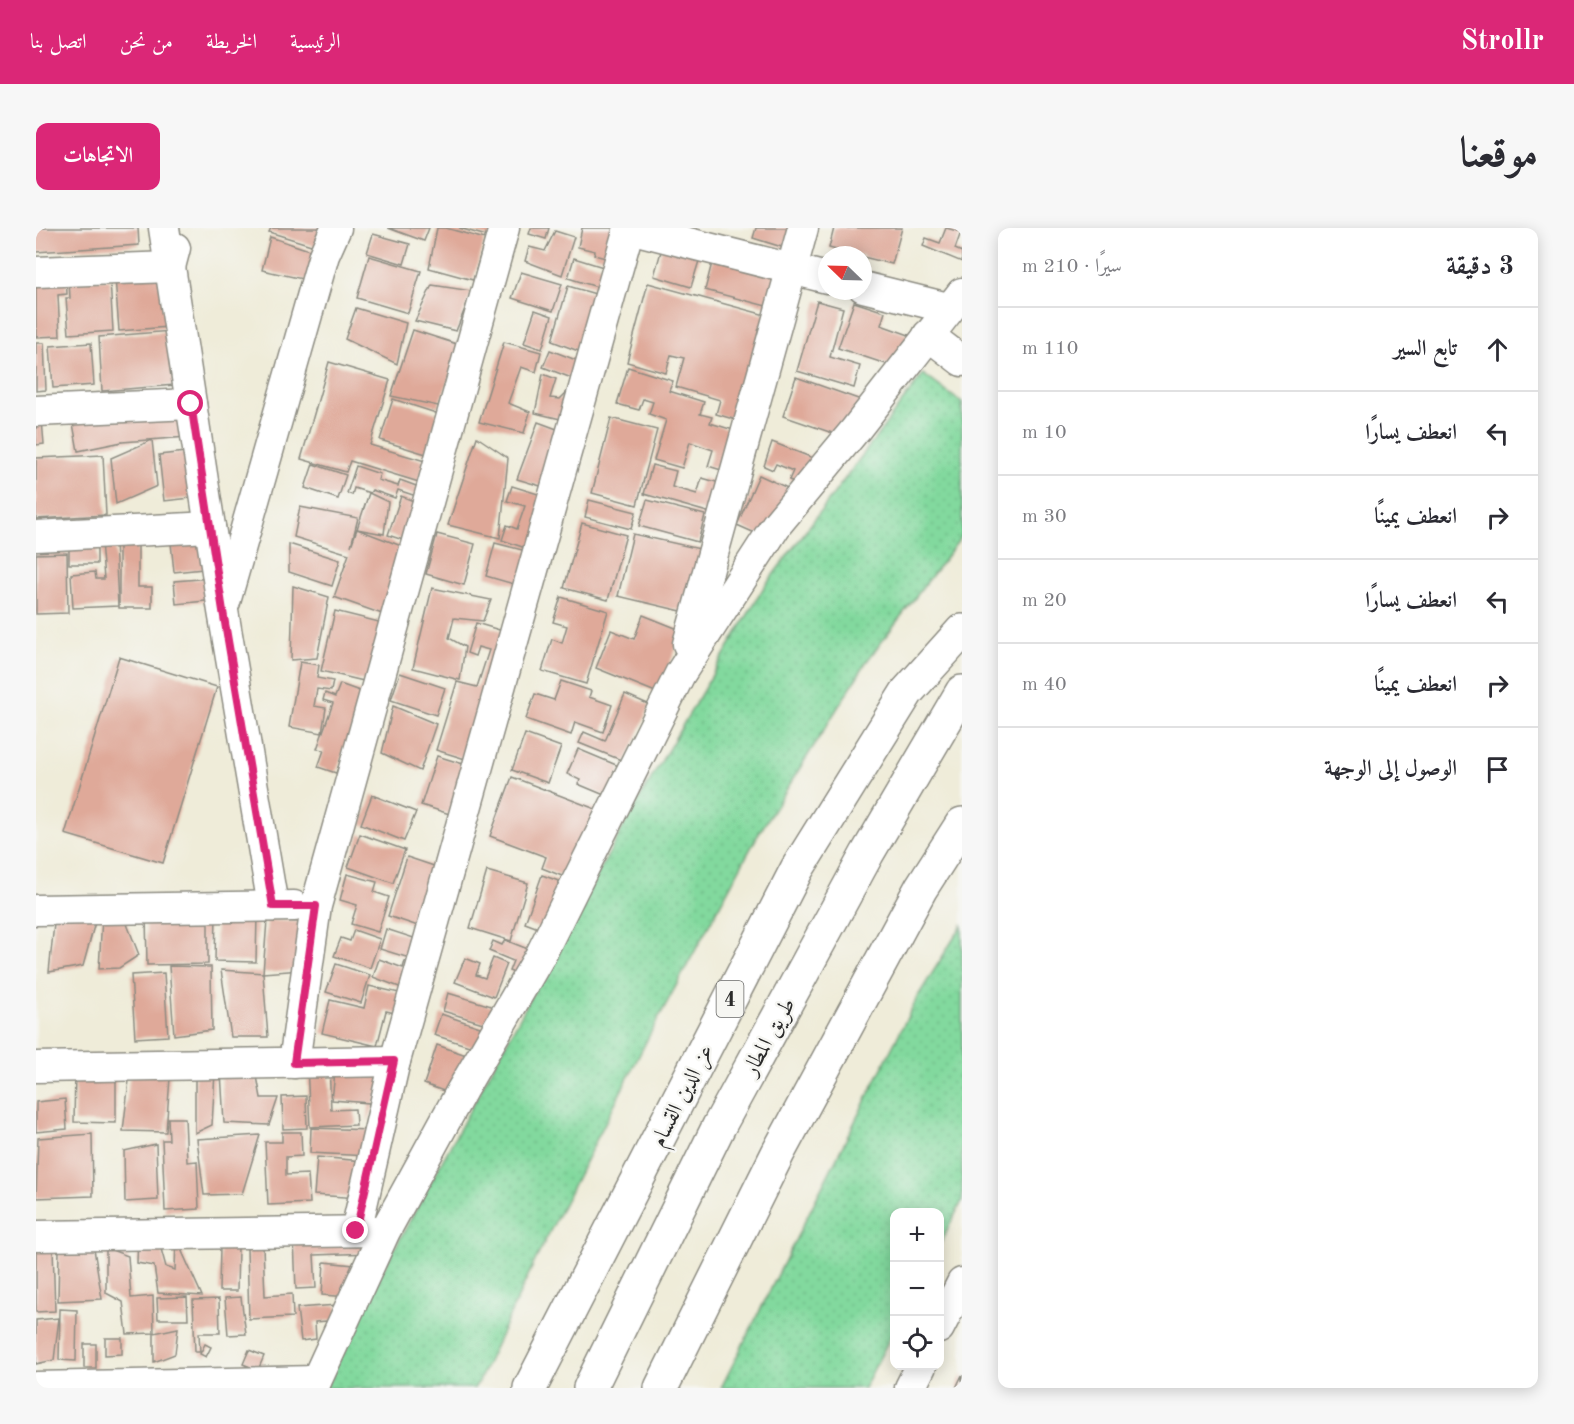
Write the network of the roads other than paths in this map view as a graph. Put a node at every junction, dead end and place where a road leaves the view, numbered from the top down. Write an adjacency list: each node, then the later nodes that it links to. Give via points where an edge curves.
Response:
1 (164, 228): 7 (street)
2 (181, 228): 7 (street)
3 (336, 228): 19 (street, via 324,255)
4 (504, 228): 25 (street)
5 (629, 228): 8 (street); 27 (street)
6 (803, 228): 8 (street)
7 (170, 267): 9 (street); 15 (street)
8 (792, 269): 10 (street); 21 (street)
9 (36, 273)
10 (818, 276)
11 (872, 288): 12 (street)
12 (955, 300): 13 (street)
13 (928, 335): 14 (street); 21 (street, via 777,524)
14 (962, 361)
15 (191, 404): 16 (street); 17 (street)
16 (36, 411)
17 (210, 526): 18 (street); 19 (street)
18 (36, 536)
19 (223, 611): 24 (street)
20 (962, 631): 38 (main road, عز الدين القسام / 4, via 907,692 797,869)
21 (680, 674): 31 (street, via 540,956)
22 (962, 692): 39 (main road, طريق المطار, via 867,854 719,1126)
23 (962, 824): 40 (main road, via 921,888 778,1153)
24 (273, 906): 25 (street); 26 (street)
25 (316, 906): 28 (street)
26 (36, 910)
27 (394, 1061): 28 (street); 30 (street)
28 (294, 1063): 29 (street)
29 (36, 1066)
30 (356, 1231): 31 (street); 32 (street)
31 (385, 1231): 36 (street)
32 (36, 1236)
33 (962, 1283): 34 (street)
34 (944, 1318)
35 (918, 1370): 41 (street)
36 (314, 1385): 37 (street)
37 (36, 1387)
38 (530, 1388)
39 (590, 1388)
40 (661, 1388)
41 (909, 1388)

